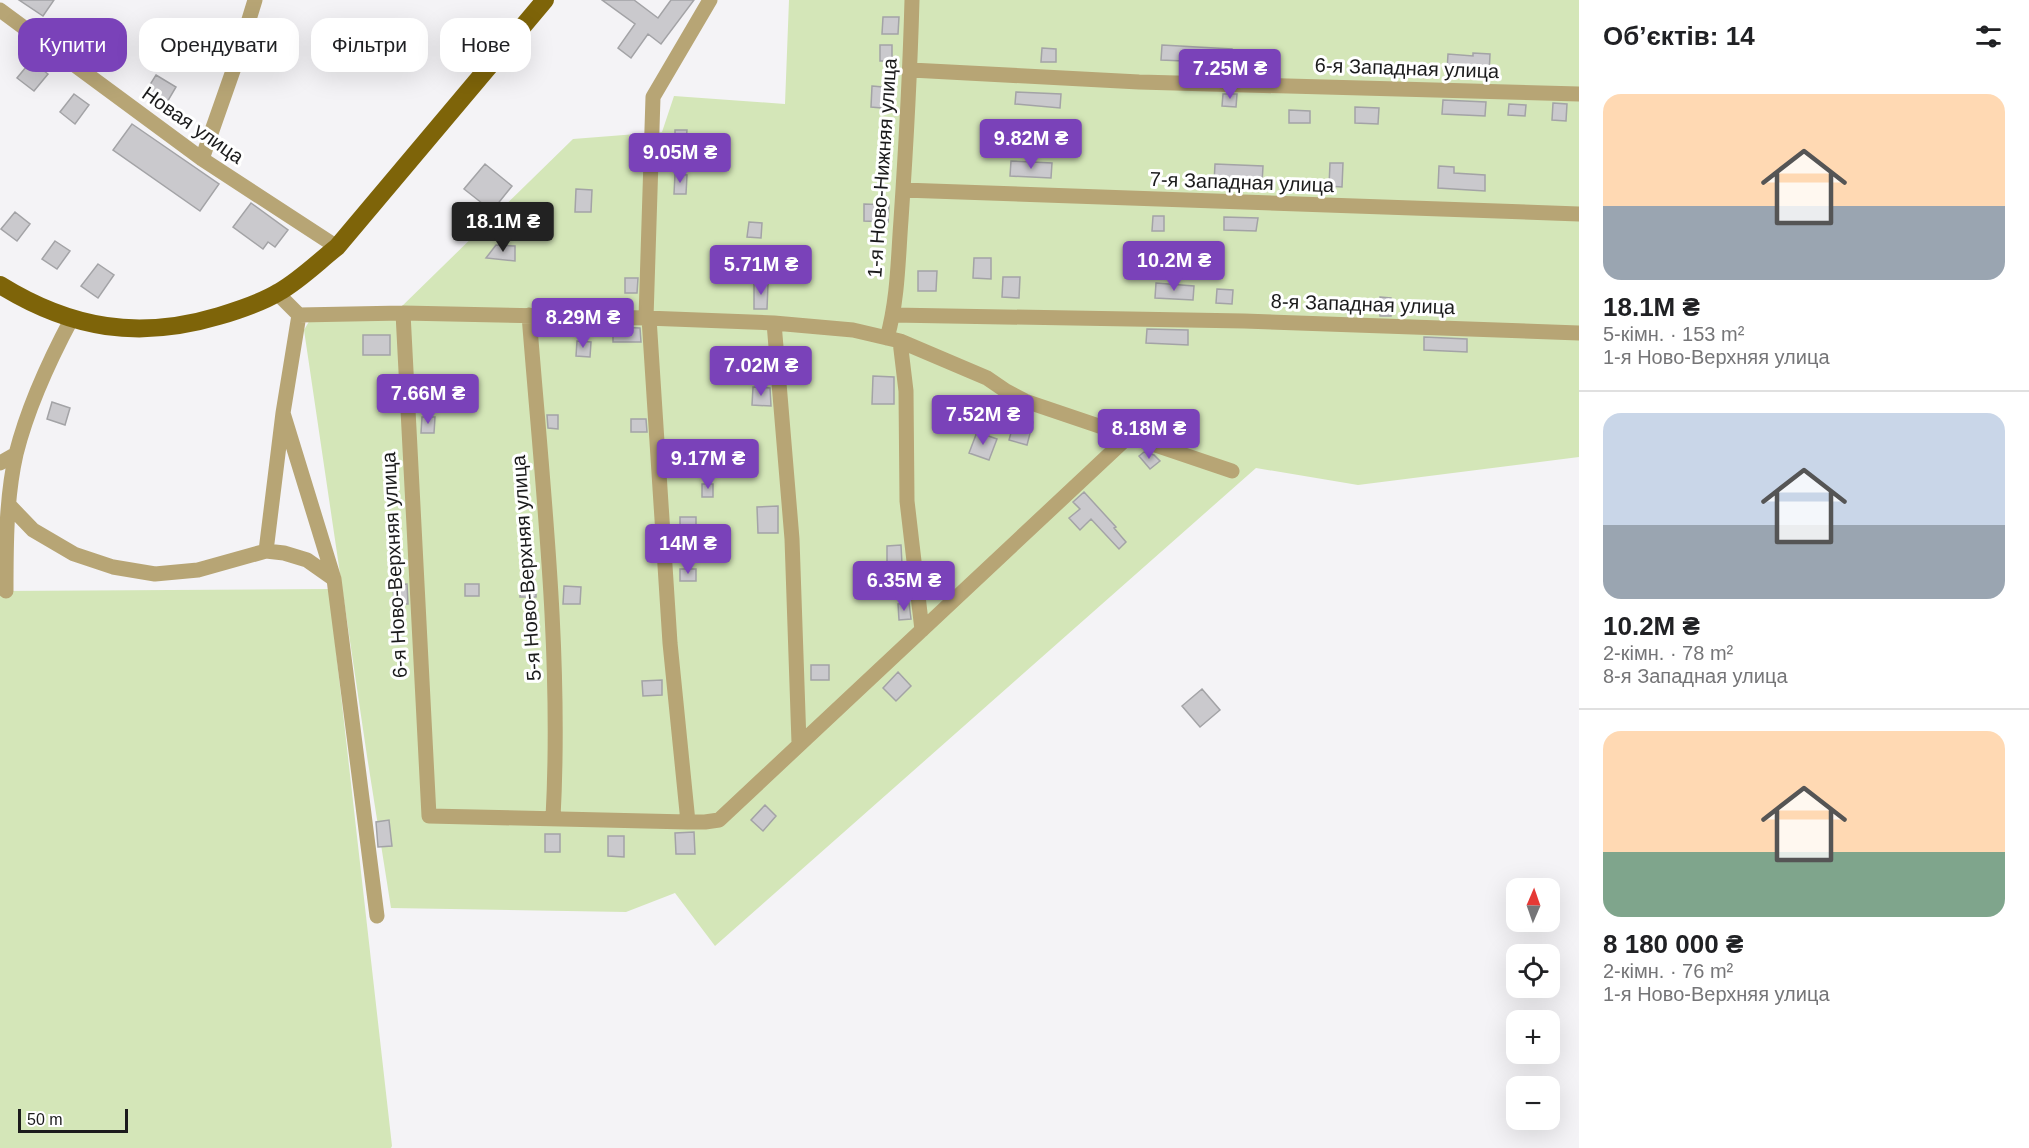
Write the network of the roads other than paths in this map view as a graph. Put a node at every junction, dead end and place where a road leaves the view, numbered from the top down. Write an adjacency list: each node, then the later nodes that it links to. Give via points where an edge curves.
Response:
1 (255, 0): 8 (street)
2 (545, 0): 11 (main road)
3 (710, 0): 19 (street, via 653,97)
4 (912, 0): 6 (street, 1-я Ново-Нижняя улица)
5 (0, 10): 8 (street, Новая улица)
6 (910, 70): 7 (street, 6-я Западная улица, via 1139,82); 9 (street, 1-я Ново-Нижняя улица)
7 (1579, 94)
8 (202, 159): 11 (street, Новая улица)
9 (903, 190): 10 (street, 7-я Западная улица); 17 (street, 1-я Ново-Нижняя улица)
10 (1579, 214)
11 (337, 247): 13 (main road)
12 (0, 285): 18 (main road)
13 (277, 293): 15 (street); 18 (main road, via 198,322 155,329 106,326)
14 (403, 313): 15 (street); 16 (street); 34 (street, 6-я Ново-Верхняя улица, via 429,816)
15 (299, 315): 23 (street)
16 (529, 315): 19 (street); 34 (street, 5-я Ново-Верхняя улица, via 554,669)
17 (893, 315): 21 (street, 8-я Западная улица); 22 (street, 1-я Ново-Нижняя улица)
18 (72, 318): 25 (street, via 45,369)
19 (648, 318): 20 (street); 35 (street, via 670,643)
20 (774, 323): 22 (street, via 853,330); 33 (street, via 792,539)
21 (1579, 333)
22 (893, 339): 24 (street, via 987,378 1025,401); 32 (street, via 906,391 907,501)
23 (283, 413): 29 (street); 30 (street)
24 (1129, 436): 27 (street); 32 (street)
25 (16, 454): 26 (street); 28 (street)
26 (0, 463)
27 (1232, 471)
28 (9, 505): 29 (street, via 33,530 74,554 113,567 155,574 198,570); 31 (street)
29 (266, 551): 30 (street, via 307,561)
30 (334, 579): 36 (street)
31 (6, 591)
32 (922, 630): 33 (street)
33 (799, 743): 35 (street, via 719,820)
34 (553, 818): 35 (street)
35 (688, 822)
36 (377, 916)

